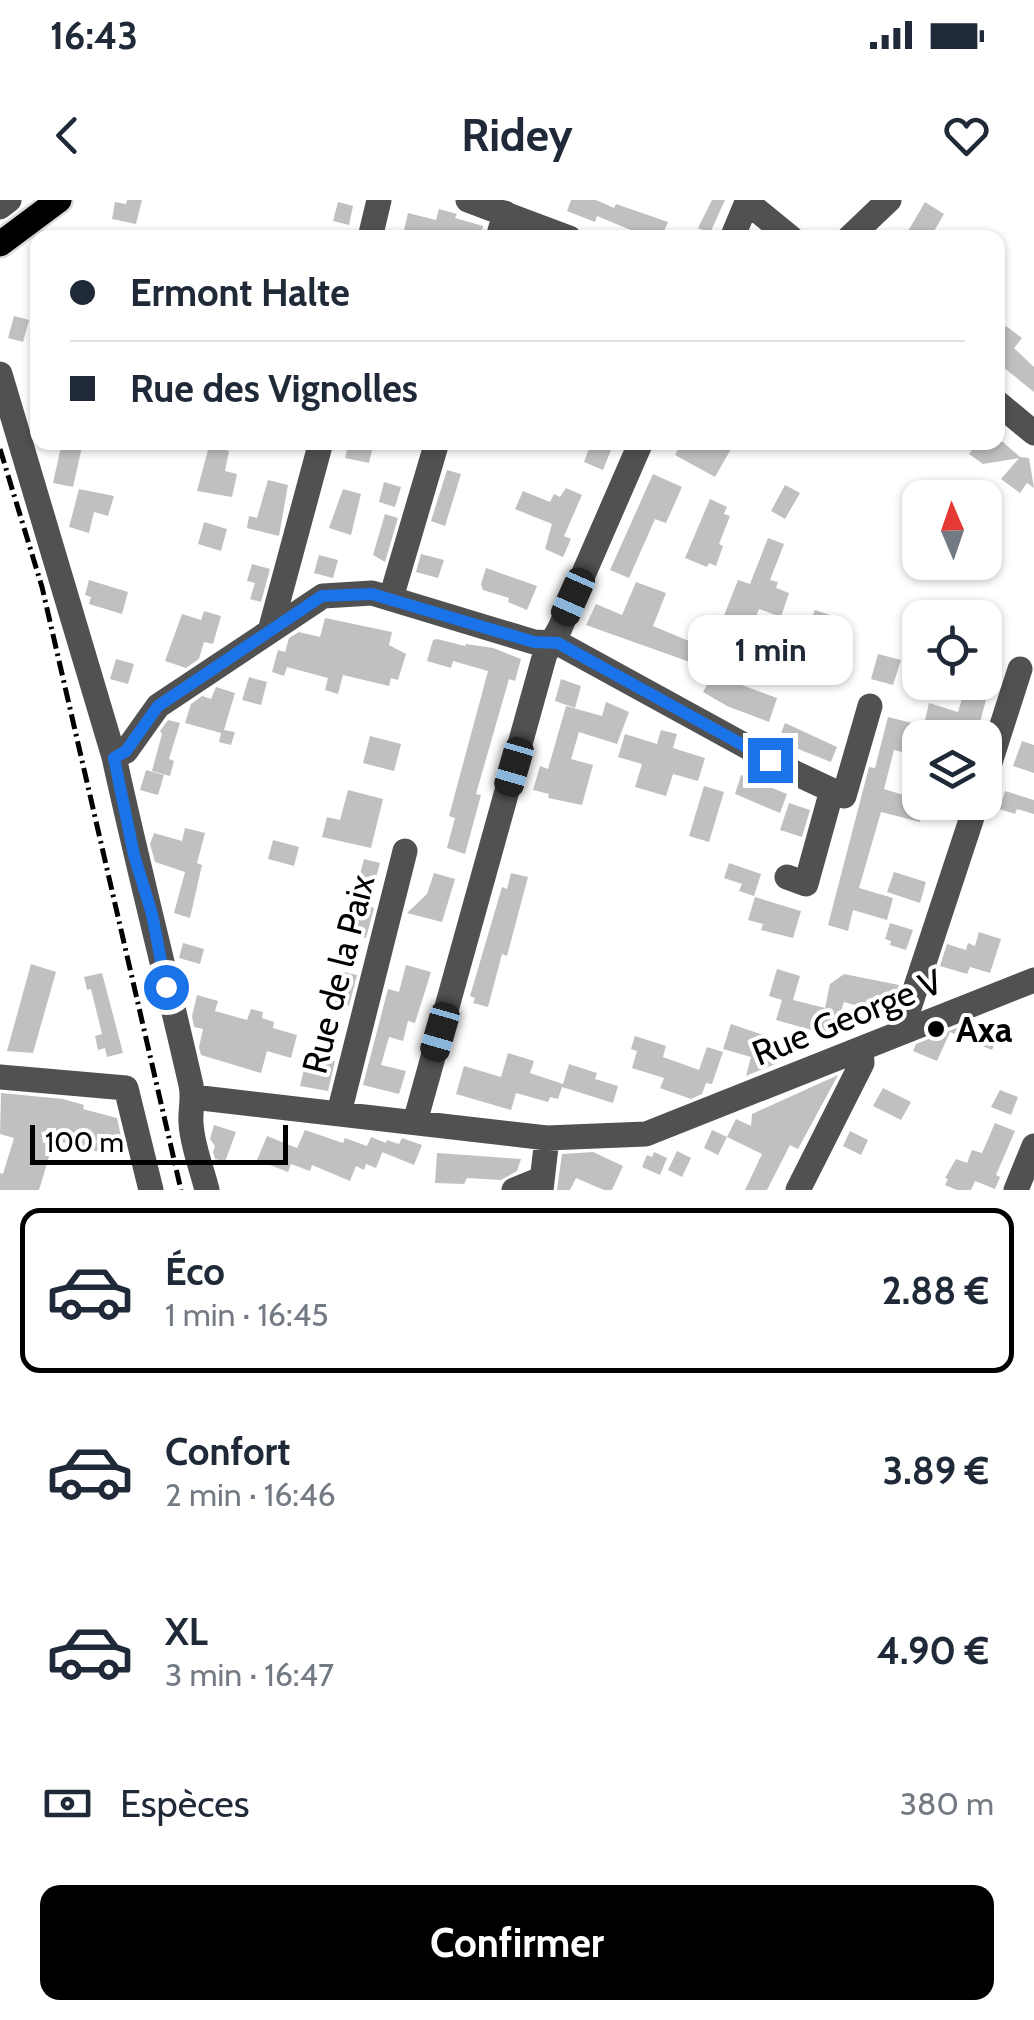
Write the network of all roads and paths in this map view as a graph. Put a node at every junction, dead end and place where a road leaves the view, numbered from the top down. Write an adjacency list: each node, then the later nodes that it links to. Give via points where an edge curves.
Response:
1 (9, 200): 8 (street)
2 (33, 200): 9 (main road)
3 (60, 200): 16 (main road)
4 (74, 200): 16 (street)
5 (378, 200): 11 (street)
6 (468, 200): 10 (street)
7 (890, 200): 15 (street)
8 (0, 206)
9 (0, 225)
10 (501, 225): 12 (street)
11 (372, 230)
12 (527, 230)
13 (735, 230): 14 (street, via 747,202)
14 (781, 230)
15 (858, 230)
16 (0, 248)
17 (0, 374): 29 (street)
18 (1005, 409): 19 (street)
19 (1034, 432)
20 (319, 450): 24 (street)
21 (435, 450): 23 (street)
22 (638, 450): 25 (street)
23 (392, 598): 24 (street, via 322,596); 25 (street)
24 (270, 631): 29 (street, via 158,706)
25 (549, 643): 30 (street); 40 (street)
26 (1020, 670): 28 (street)
27 (870, 706): 30 (street, via 844,796)
28 (1002, 726)
29 (114, 758): 38 (street)
30 (832, 790): 33 (street, via 806,884)
31 (971, 820): 35 (street)
32 (405, 851): 39 (street, Rue de la Paix)
33 (787, 877)
34 (1034, 980): 35 (street, Rue George V)
35 (907, 1030): 36 (street, Rue George V)
36 (861, 1050): 41 (street, Rue George V, via 646,1134); 47 (street, via 862,1063)
37 (0, 1077): 44 (street, via 128,1090)
38 (193, 1096): 39 (street, Rue George V); 45 (street, via 191,1123)
39 (338, 1113): 40 (street, Rue George V)
40 (416, 1122): 41 (street, Rue George V)
41 (547, 1138): 43 (street)
42 (1034, 1146): 48 (street)
43 (541, 1185): 46 (street)
44 (151, 1190)
45 (206, 1190)
46 (514, 1190)
47 (798, 1190)
48 (1016, 1190)

